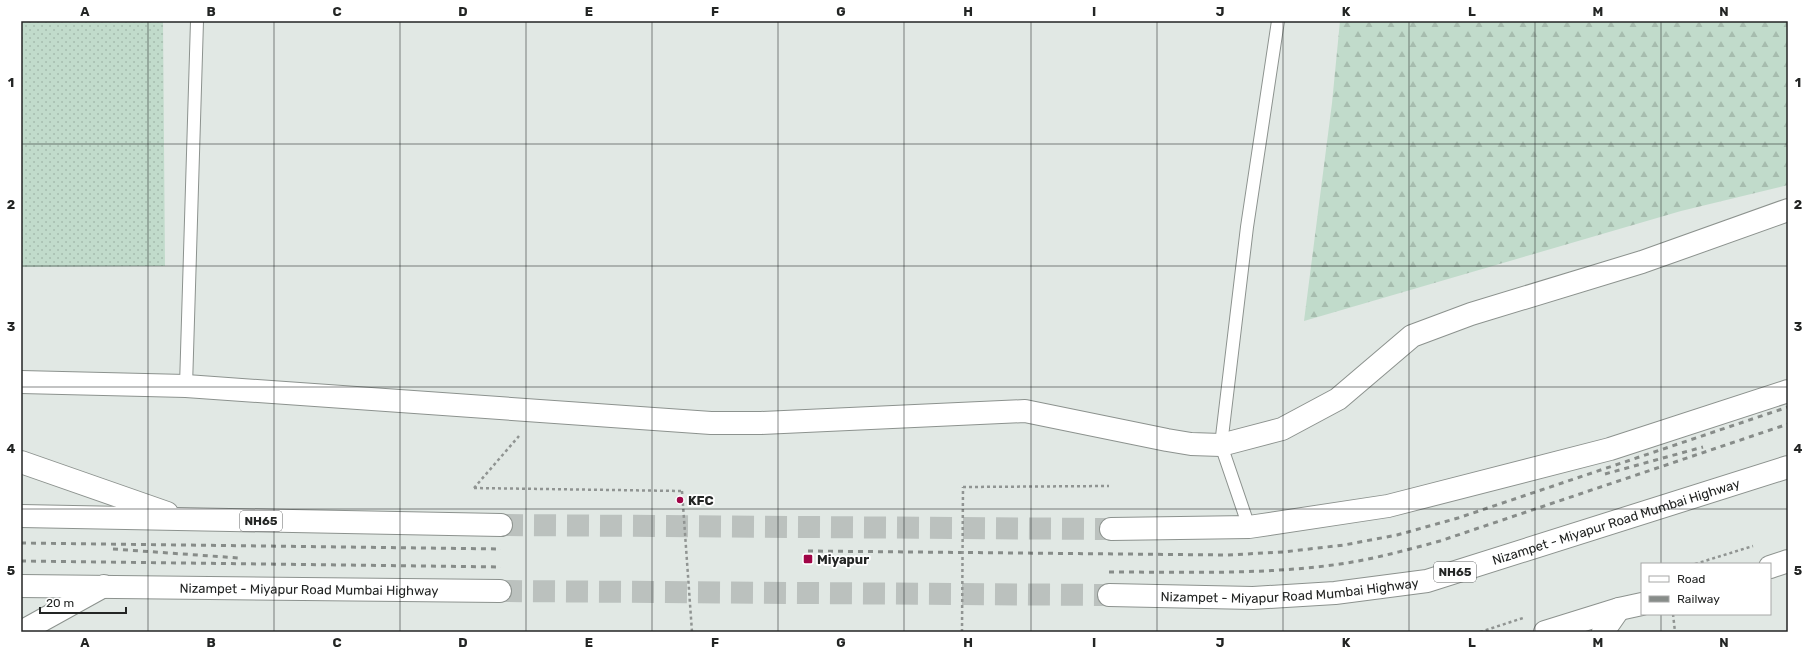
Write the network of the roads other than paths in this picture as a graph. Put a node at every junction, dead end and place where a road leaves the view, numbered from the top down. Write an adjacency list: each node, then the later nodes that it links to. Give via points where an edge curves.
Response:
1 (197, 21): 5 (lane)
2 (1278, 21): 7 (lane, via 1247,227)
3 (1788, 210): 7 (main road, via 1642,262 1471,314 1412,336 1338,399 1282,429)
4 (21, 382): 5 (main road)
5 (186, 386): 7 (main road, via 711,423 1025,411 1167,440)
6 (1788, 391): 13 (main road, via 1610,449 1396,504)
7 (1221, 445): 13 (lane)
8 (21, 462): 11 (main road)
9 (1788, 467): 20 (main road, Nizampet - Miyapur Road Mumbai Highway / NH65, via 1427,580 1335,593 1253,598)
10 (21, 516): 11 (main road, NH65)
11 (186, 520): 12 (main road, NH65)
12 (501, 525)
13 (1249, 527): 14 (main road)
14 (1111, 529)
15 (1788, 561): 16 (main road)
16 (1771, 567)
17 (21, 586): 18 (main road, Nizampet - Miyapur Road Mumbai Highway)
18 (105, 586): 19 (main road, Nizampet - Miyapur Road Mumbai Highway); 23 (main road)
19 (500, 590)
20 (1109, 595)
21 (1641, 604): 22 (main road)
22 (1619, 609): 24 (main road); 25 (main road)
23 (21, 632)
24 (1545, 632)
25 (1603, 632)

